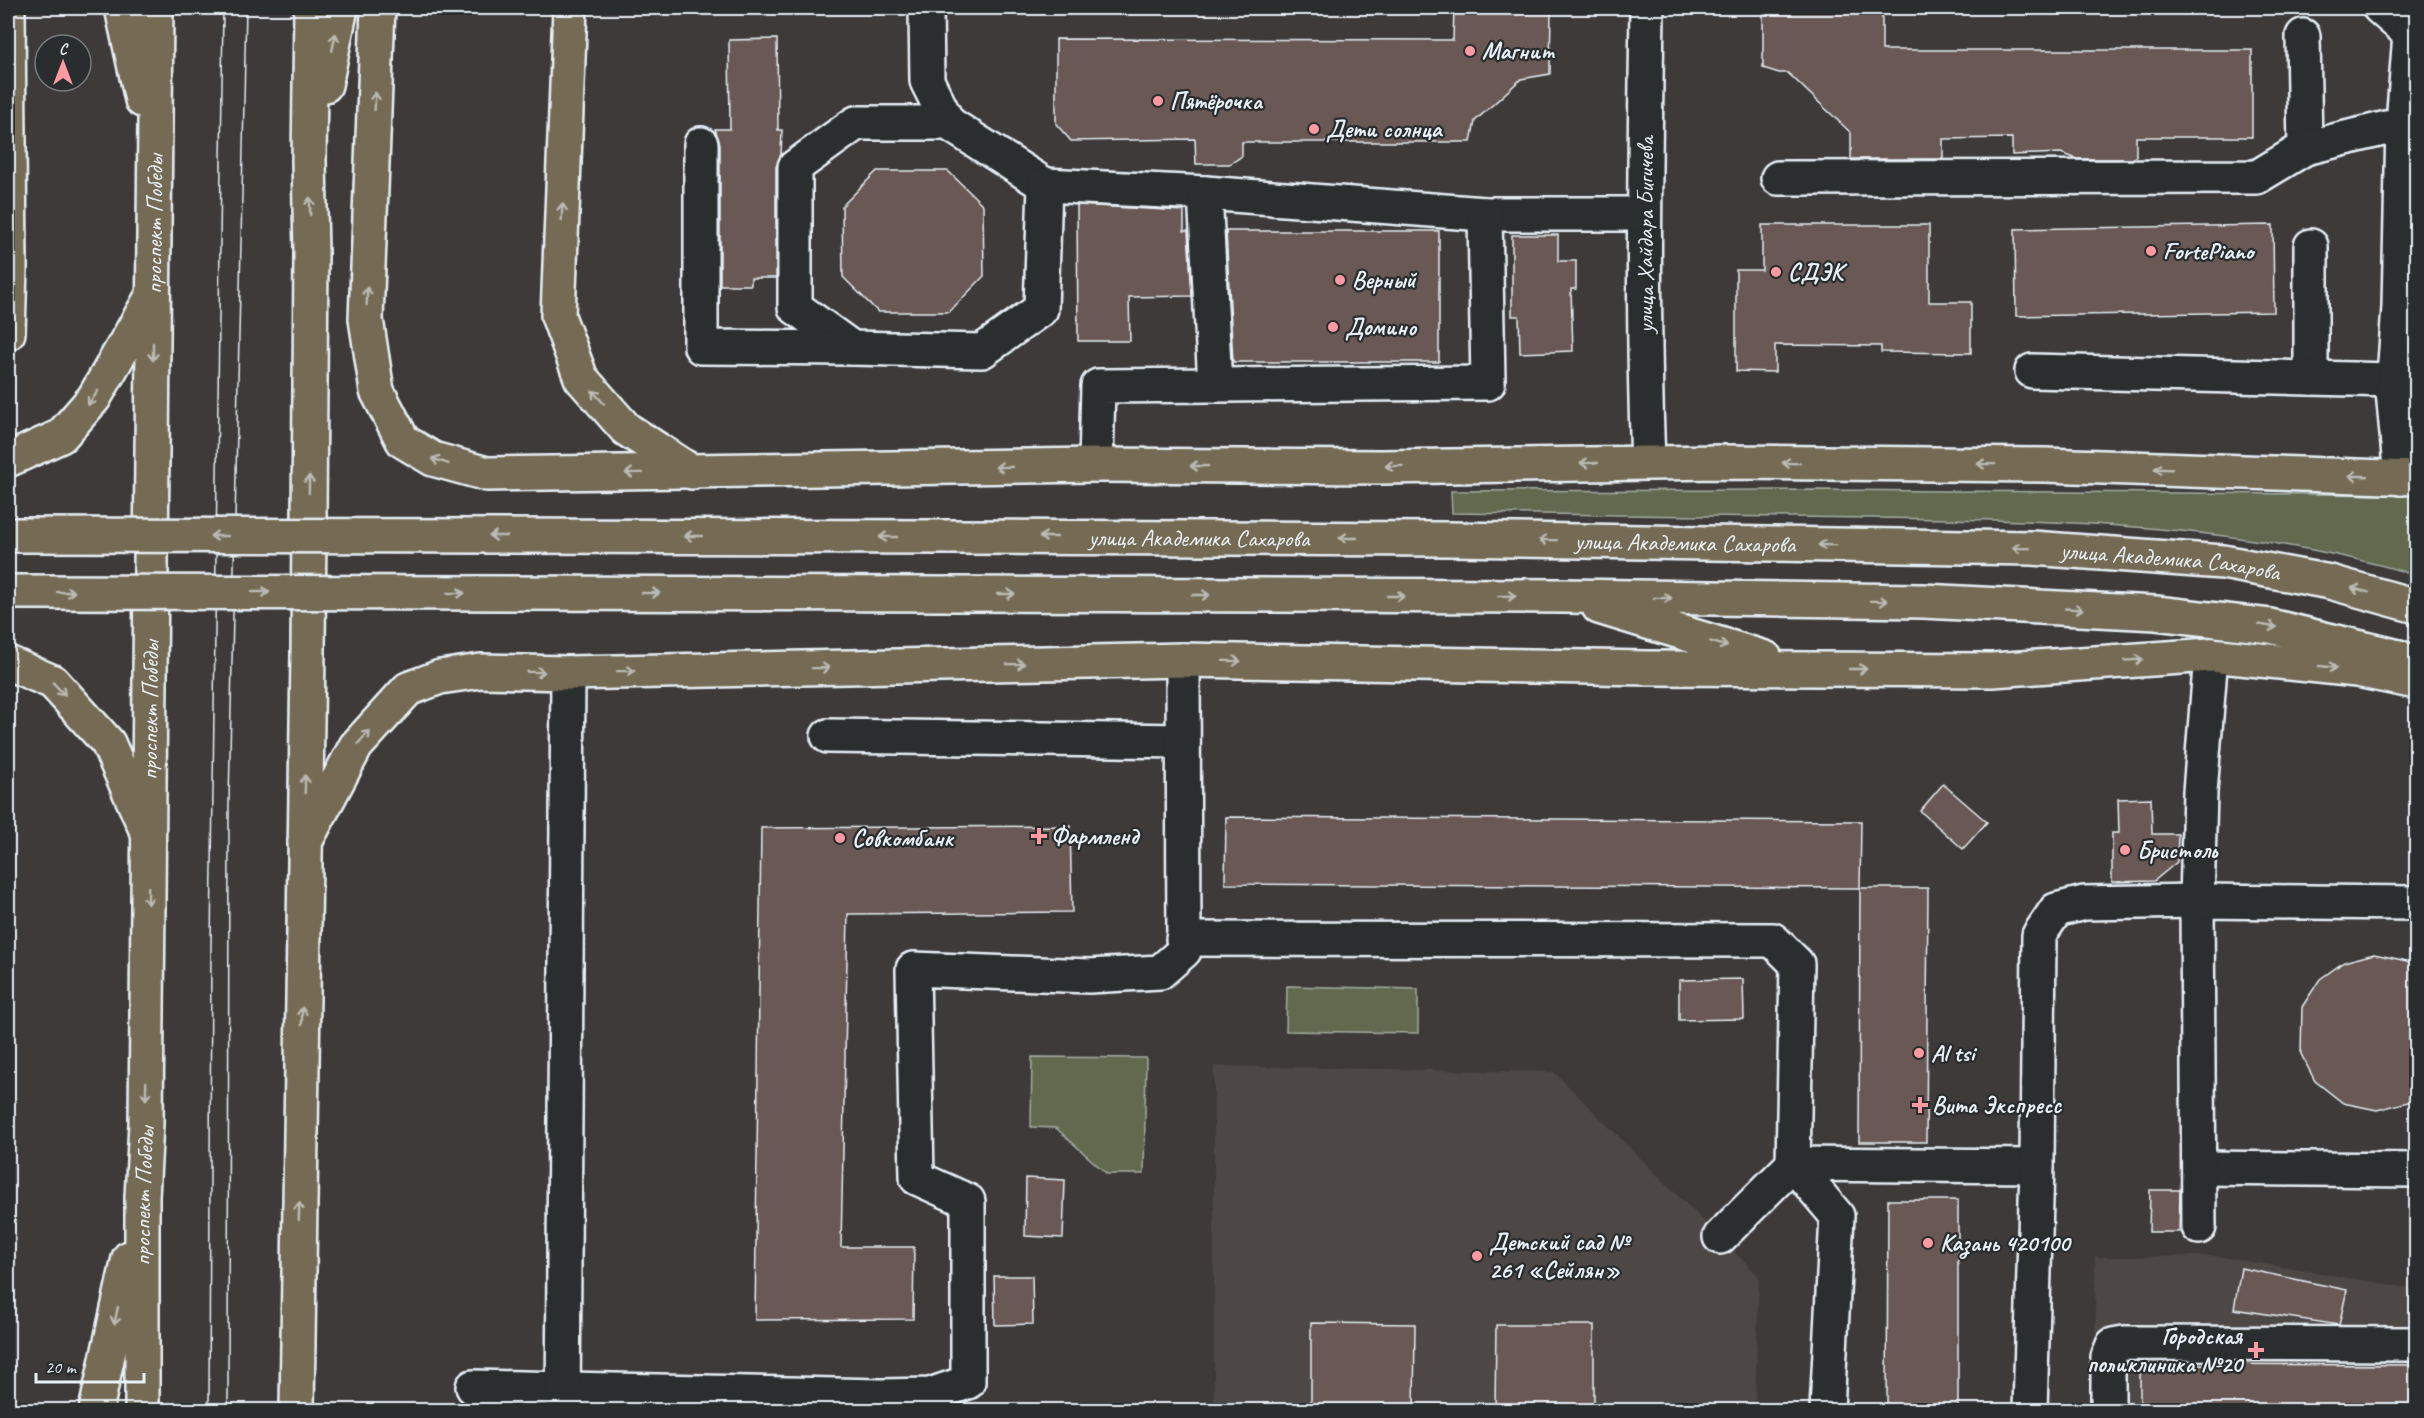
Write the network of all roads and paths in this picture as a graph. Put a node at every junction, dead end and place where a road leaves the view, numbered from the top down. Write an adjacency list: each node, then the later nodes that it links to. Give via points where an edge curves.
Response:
1 (8, 8): 27 (main road)
2 (122, 8): 17 (main road)
3 (156, 8): 17 (main road, проспект Победы)
4 (311, 8): 18 (main road)
5 (340, 8): 18 (main road, one-way to 5)
6 (378, 8): 36 (main road, one-way to 6, via 487,474 434,459 403,441 377,391 366,319)
7 (570, 8): 36 (main road, one-way to 7, via 626,429 582,378 558,316)
8 (926, 8): 13 (street, via 927,81)
9 (1647, 8): 23 (street, улица Хайдара Бигичева)
10 (2380, 8): 11 (street)
11 (2413, 32): 14 (street)
12 (2303, 36): 16 (street)
13 (948, 123): 20 (street); 28 (street, via 856,123 795,167 795,307)
14 (2410, 123): 16 (street); 26 (street)
15 (701, 144): 28 (street, via 700,346)
16 (2305, 148): 19 (street, via 2257,177)
17 (155, 160): 25 (main road, проспект Победы)
18 (309, 161): 52 (main road, one-way to 18)
19 (1778, 178)
20 (1045, 185): 21 (street); 28 (street, via 1041,309 982,351)
21 (1205, 193): 22 (street); 32 (street)
22 (1485, 214): 23 (street); 32 (street, via 1488,383)
23 (1644, 214): 34 (street, улица Хайдара Бигичева)
24 (2312, 246): 30 (street)
25 (154, 293): 33 (main road, one-way to 33, via 94,398 68,428 61,436); 51 (main road, проспект Победы, one-way to 51)
26 (2408, 307): 31 (street)
27 (8, 333)
28 (852, 348)
29 (2032, 371): 30 (street)
30 (2312, 378): 31 (street)
31 (2394, 380): 37 (street)
32 (1215, 385): 35 (street, via 1098,386)
33 (8, 460)
34 (1648, 462): 35 (main road, one-way to 35, via 1381,467); 37 (main road, one-way to 34, via 2045,465)
35 (1096, 465): 36 (main road, one-way to 36)
36 (692, 472)
37 (2409, 478)
38 (8, 535): 41 (main road, улица Академика Сахарова, one-way to 38, bridge, via 2330,582 2223,562 2032,548 1449,538)
39 (8, 592): 40 (main road, one-way to 40, bridge)
40 (1563, 597): 45 (main road, one-way to 45, via 1923,601 2156,613 2270,626); 46 (main road, one-way to 46)
41 (2416, 606)
42 (2211, 655): 46 (main road, one-way to 42, via 1992,670); 48 (main road, one-way to 48, via 2357,670); 53 (street, via 2200,792)
43 (1183, 660): 46 (main road, one-way to 46); 47 (main road, one-way to 43); 50 (street)
44 (8, 663): 51 (main road, one-way to 51, via 53,682 108,743)
45 (2416, 663)
46 (1800, 668)
47 (568, 673): 52 (main road, one-way to 47, via 356,746 408,689 440,677 482,671); 66 (street)
48 (2416, 682)
49 (828, 736): 50 (street)
50 (1183, 741): 55 (street)
51 (149, 837): 60 (main road, проспект Победы, one-way to 60)
52 (304, 842): 63 (main road, one-way to 52)
53 (2197, 901): 54 (street); 57 (street, via 2084,903 2056,910 2039,935); 58 (street)
54 (2416, 903)
55 (1183, 939): 56 (street, via 1773,940 1797,964); 67 (street, via 1184,951 1160,972 1089,976 912,969 917,1178 968,1201 968,1382 930,1395)
56 (1793, 1164): 57 (street); 62 (street); 72 (street, via 1837,1216)
57 (2037, 1166): 73 (street)
58 (2200, 1168): 59 (street); 61 (street)
59 (2416, 1170)
60 (142, 1197): 68 (main road, one-way to 68); 69 (main road, проспект Победы)
61 (2199, 1227)
62 (1720, 1237)
63 (298, 1270): 70 (main road); 71 (main road)
64 (2416, 1344): 74 (street, via 2114,1345 2108,1357)
65 (473, 1387): 66 (street)
66 (563, 1400): 67 (street)
67 (881, 1403)
68 (96, 1410)
69 (142, 1410)
70 (297, 1410)
71 (315, 1410)
72 (1827, 1410)
73 (2030, 1410)
74 (2108, 1410)

